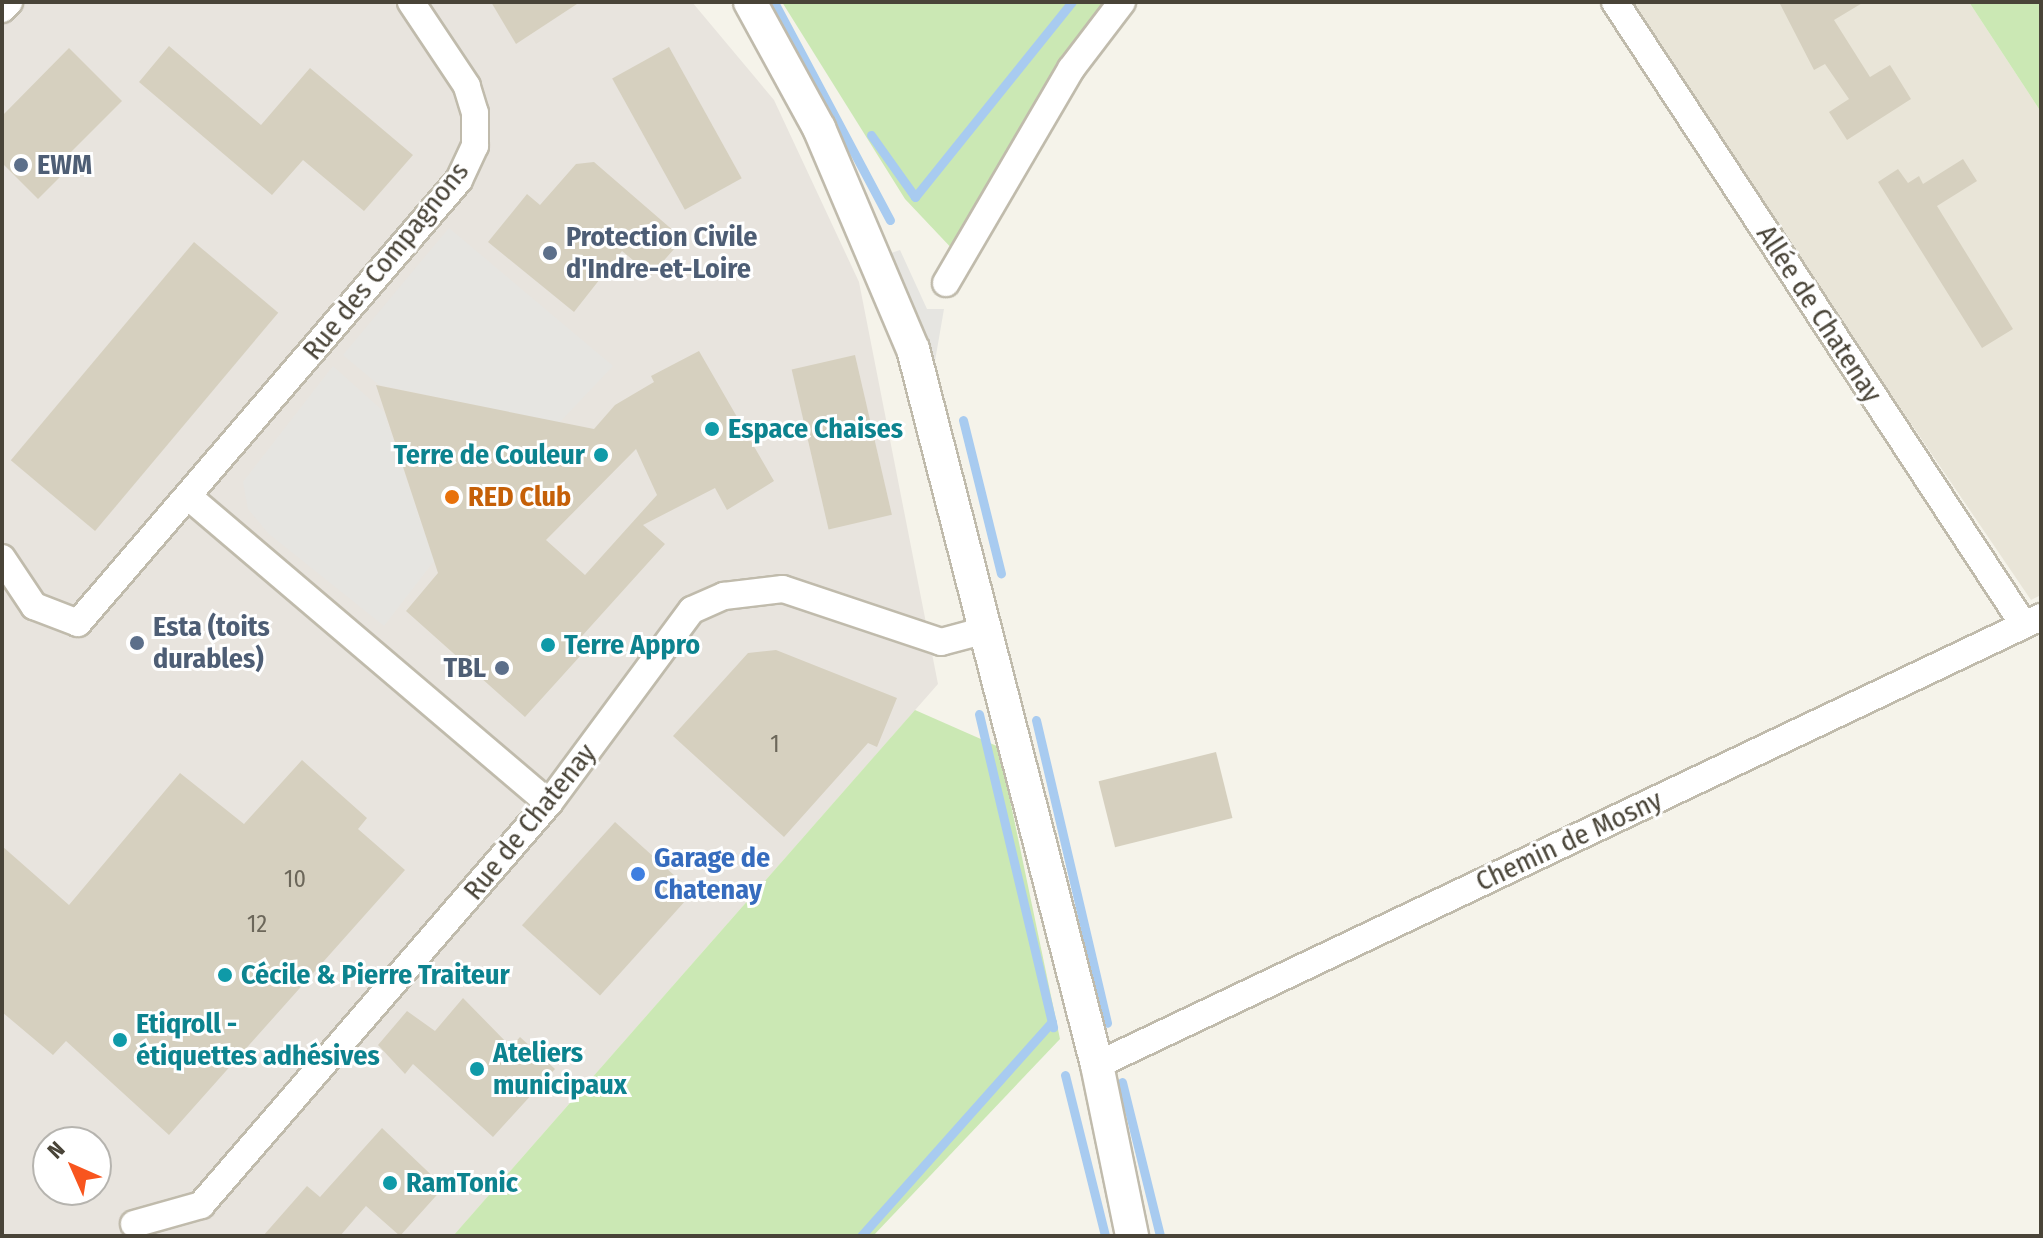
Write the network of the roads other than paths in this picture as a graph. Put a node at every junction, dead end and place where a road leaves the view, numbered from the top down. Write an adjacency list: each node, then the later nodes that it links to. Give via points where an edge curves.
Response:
1 (9, 2): 7 (street)
2 (411, 2): 10 (street, Rue des Compagnons, via 467,86 476,130 469,164)
3 (728, 2): 8 (street)
4 (750, 2): 8 (street)
5 (1122, 2): 9 (street, via 1071,69)
6 (1615, 2): 12 (street, Allée de Chatenay)
7 (2, 9)
8 (782, 63): 13 (street, via 850,194 907,334)
9 (946, 283)
10 (189, 497): 11 (street, Rue des Compagnons, via 78,623 34,606); 14 (street)
11 (2, 558)
12 (2032, 621): 15 (street, Chemin de Mosny)
13 (986, 630): 14 (street, Rue de Chatenay, via 941,642 783,589 715,599 679,622); 15 (street)
14 (549, 803): 16 (street, Rue de Chatenay, via 201,1205)
15 (1097, 1065): 17 (street)
16 (134, 1224)
17 (1132, 1236)

